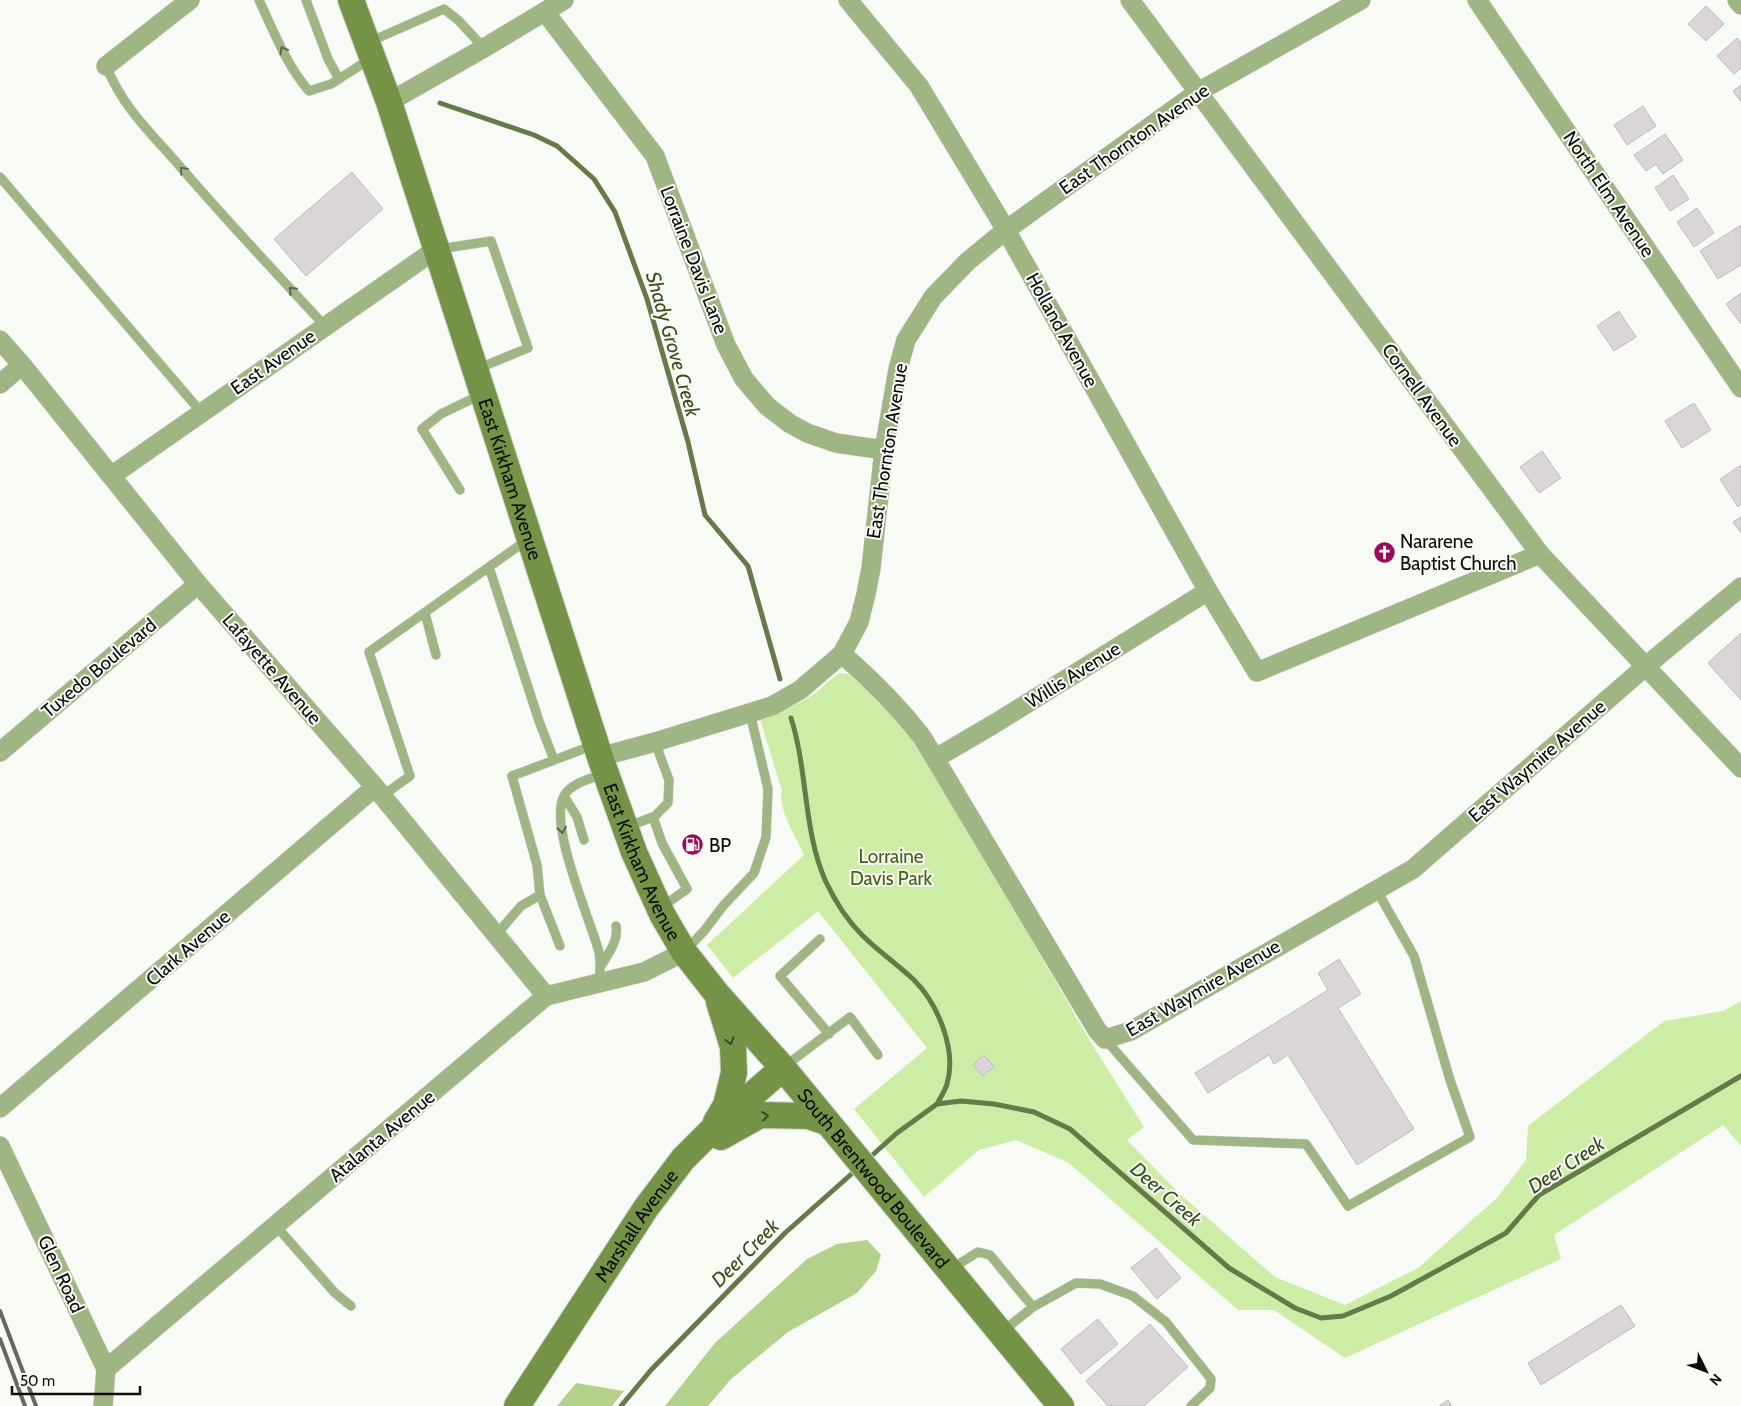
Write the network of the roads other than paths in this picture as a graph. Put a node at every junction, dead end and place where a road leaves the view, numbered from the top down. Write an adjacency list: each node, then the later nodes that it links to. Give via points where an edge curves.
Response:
1 (190, 0): 14 (street)
2 (259, 0): 15 (lane, one-way to 2, via 309,91 278,41)
3 (306, 0): 15 (lane)
4 (351, 0): 13 (main road, East Kirkham Avenue)
5 (848, 0): 19 (street, Holland Avenue, via 919,86)
6 (1130, 0): 16 (street, Cornell Avenue)
7 (1361, 0): 16 (street, East Thornton Avenue)
8 (1477, 0): 26 (street, North Elm Avenue)
9 (1737, 0): 11 (street)
10 (550, 5): 12 (street); 28 (street, Lorraine Davis Lane, via 655,156 726,345 744,379 767,406 807,433 836,443)
11 (1741, 5)
12 (484, 48): 13 (lane, via 444,9); 17 (street)
13 (370, 50): 15 (lane); 17 (main road, East Kirkham Avenue)
14 (106, 66): 21 (lane, one-way to 14, via 131,112)
15 (339, 79)
16 (1198, 92): 19 (street, East Thornton Avenue); 32 (street, Cornell Avenue)
17 (388, 102): 20 (main road, East Kirkham Avenue)
18 (0, 177): 27 (lane)
19 (1006, 230): 28 (street, East Thornton Avenue, via 968,261 933,297 906,340); 36 (street, Holland Avenue)
20 (436, 250): 21 (street, East Avenue); 24 (main road, East Kirkham Avenue); 24 (lane, via 491,241 528,348)
21 (325, 326): 27 (street, East Avenue)
22 (0, 340): 23 (street, Lafayette Avenue)
23 (22, 365): 25 (street); 29 (street, Lafayette Avenue)
24 (478, 382): 30 (lane, via 422,429); 31 (main road, East Kirkham Avenue)
25 (0, 384)
26 (1741, 388)
27 (201, 412): 29 (street, East Avenue)
28 (884, 450): 38 (street, East Thornton Avenue, via 866,594 859,622)
29 (111, 476): 34 (street, Lafayette Avenue)
30 (460, 490)
31 (529, 538): 33 (lane); 44 (main road, East Kirkham Avenue)
32 (1540, 554): 36 (street, Holland Avenue, via 1257,672); 40 (street, Cornell Avenue)
33 (489, 567): 37 (lane); 46 (lane)
34 (198, 584): 43 (street, Tuxedo Boulevard); 48 (street, Lafayette Avenue)
35 (1741, 587): 40 (street, East Waymire Avenue)
36 (1208, 591): 45 (street, Willis Avenue)
37 (425, 613): 39 (lane); 48 (lane, via 369,652 410,776)
38 (842, 654): 41 (street, East Thornton Avenue, via 800,690 772,706); 45 (street, East Waymire Avenue, via 904,713)
39 (436, 655)
40 (1646, 666): 47 (street, Cornell Avenue); 53 (street, East Waymire Avenue, via 1413,869)
41 (750, 713): 42 (street, East Thornton Avenue); 60 (lane, via 768,789 766,837 754,873)
42 (655, 742): 44 (street, East Thornton Avenue); 50 (lane, via 670,780 668,803)
43 (0, 752)
44 (601, 758): 46 (lane); 49 (lane); 51 (main road, East Kirkham Avenue)
45 (936, 758): 65 (street, East Waymire Avenue)
46 (554, 760): 54 (lane, via 512,776 537,864)
47 (1741, 768)
48 (379, 791): 57 (street, Lafayette Avenue); 68 (street, Clark Avenue)
49 (564, 796): 52 (lane); 61 (lane, one-way to 61, via 560,807 561,830 599,954)
50 (653, 817): 51 (lane); 55 (lane, via 662,843 687,889)
51 (625, 827): 55 (main road, East Kirkham Avenue)
52 (584, 840)
53 (1376, 889): 65 (street, East Waymire Avenue, via 1131,1030); 65 (lane, via 1414,956 1470,1137 1348,1206 1306,1144 1193,1140)
54 (540, 895): 57 (lane, via 520,906); 59 (lane)
55 (660, 909): 60 (main road, East Kirkham Avenue)
56 (616, 926): 61 (lane, via 617,933)
57 (496, 935): 63 (street, Lafayette Avenue)
58 (820, 939): 64 (lane, via 780,976)
59 (560, 946)
60 (684, 952): 61 (street, Atalanta Avenue, via 644,972); 62 (main road, South Brentwood Boulevard)
61 (600, 975): 63 (street, Atalanta Avenue)
62 (717, 994): 67 (main road, South Brentwood Boulevard); 69 (main road, one-way to 69, via 732,1047 734,1073 726,1105)
63 (546, 996): 73 (street, Atalanta Avenue)
64 (829, 1034): 66 (lane, via 850,1017); 67 (lane)
65 (1105, 1039)
66 (878, 1055)
67 (783, 1068): 69 (main road, Marshall Avenue); 70 (main road, South Brentwood Boulevard)
68 (0, 1108)
69 (711, 1131): 72 (main road, Marshall Avenue)
70 (834, 1132): 72 (main road, one-way to 70, via 714,1140 760,1116 808,1116); 74 (main road, South Brentwood Boulevard)
71 (0, 1146): 78 (street, Glen Road)
72 (666, 1179): 81 (main road, Marshall Avenue)
73 (276, 1226): 75 (lane, via 335,1293); 78 (street, Atalanta Avenue)
74 (950, 1270): 76 (lane, via 978,1252 990,1255); 77 (main road, South Brentwood Boulevard)
75 (351, 1306)
76 (1033, 1307): 77 (lane); 82 (lane, via 1076,1283 1100,1284 1133,1296 1166,1322 1211,1379 1210,1388)
77 (1001, 1333): 79 (main road, South Brentwood Boulevard)
78 (106, 1369): 80 (street)
79 (1059, 1405)
80 (103, 1406)
81 (517, 1406)
82 (1191, 1406)

